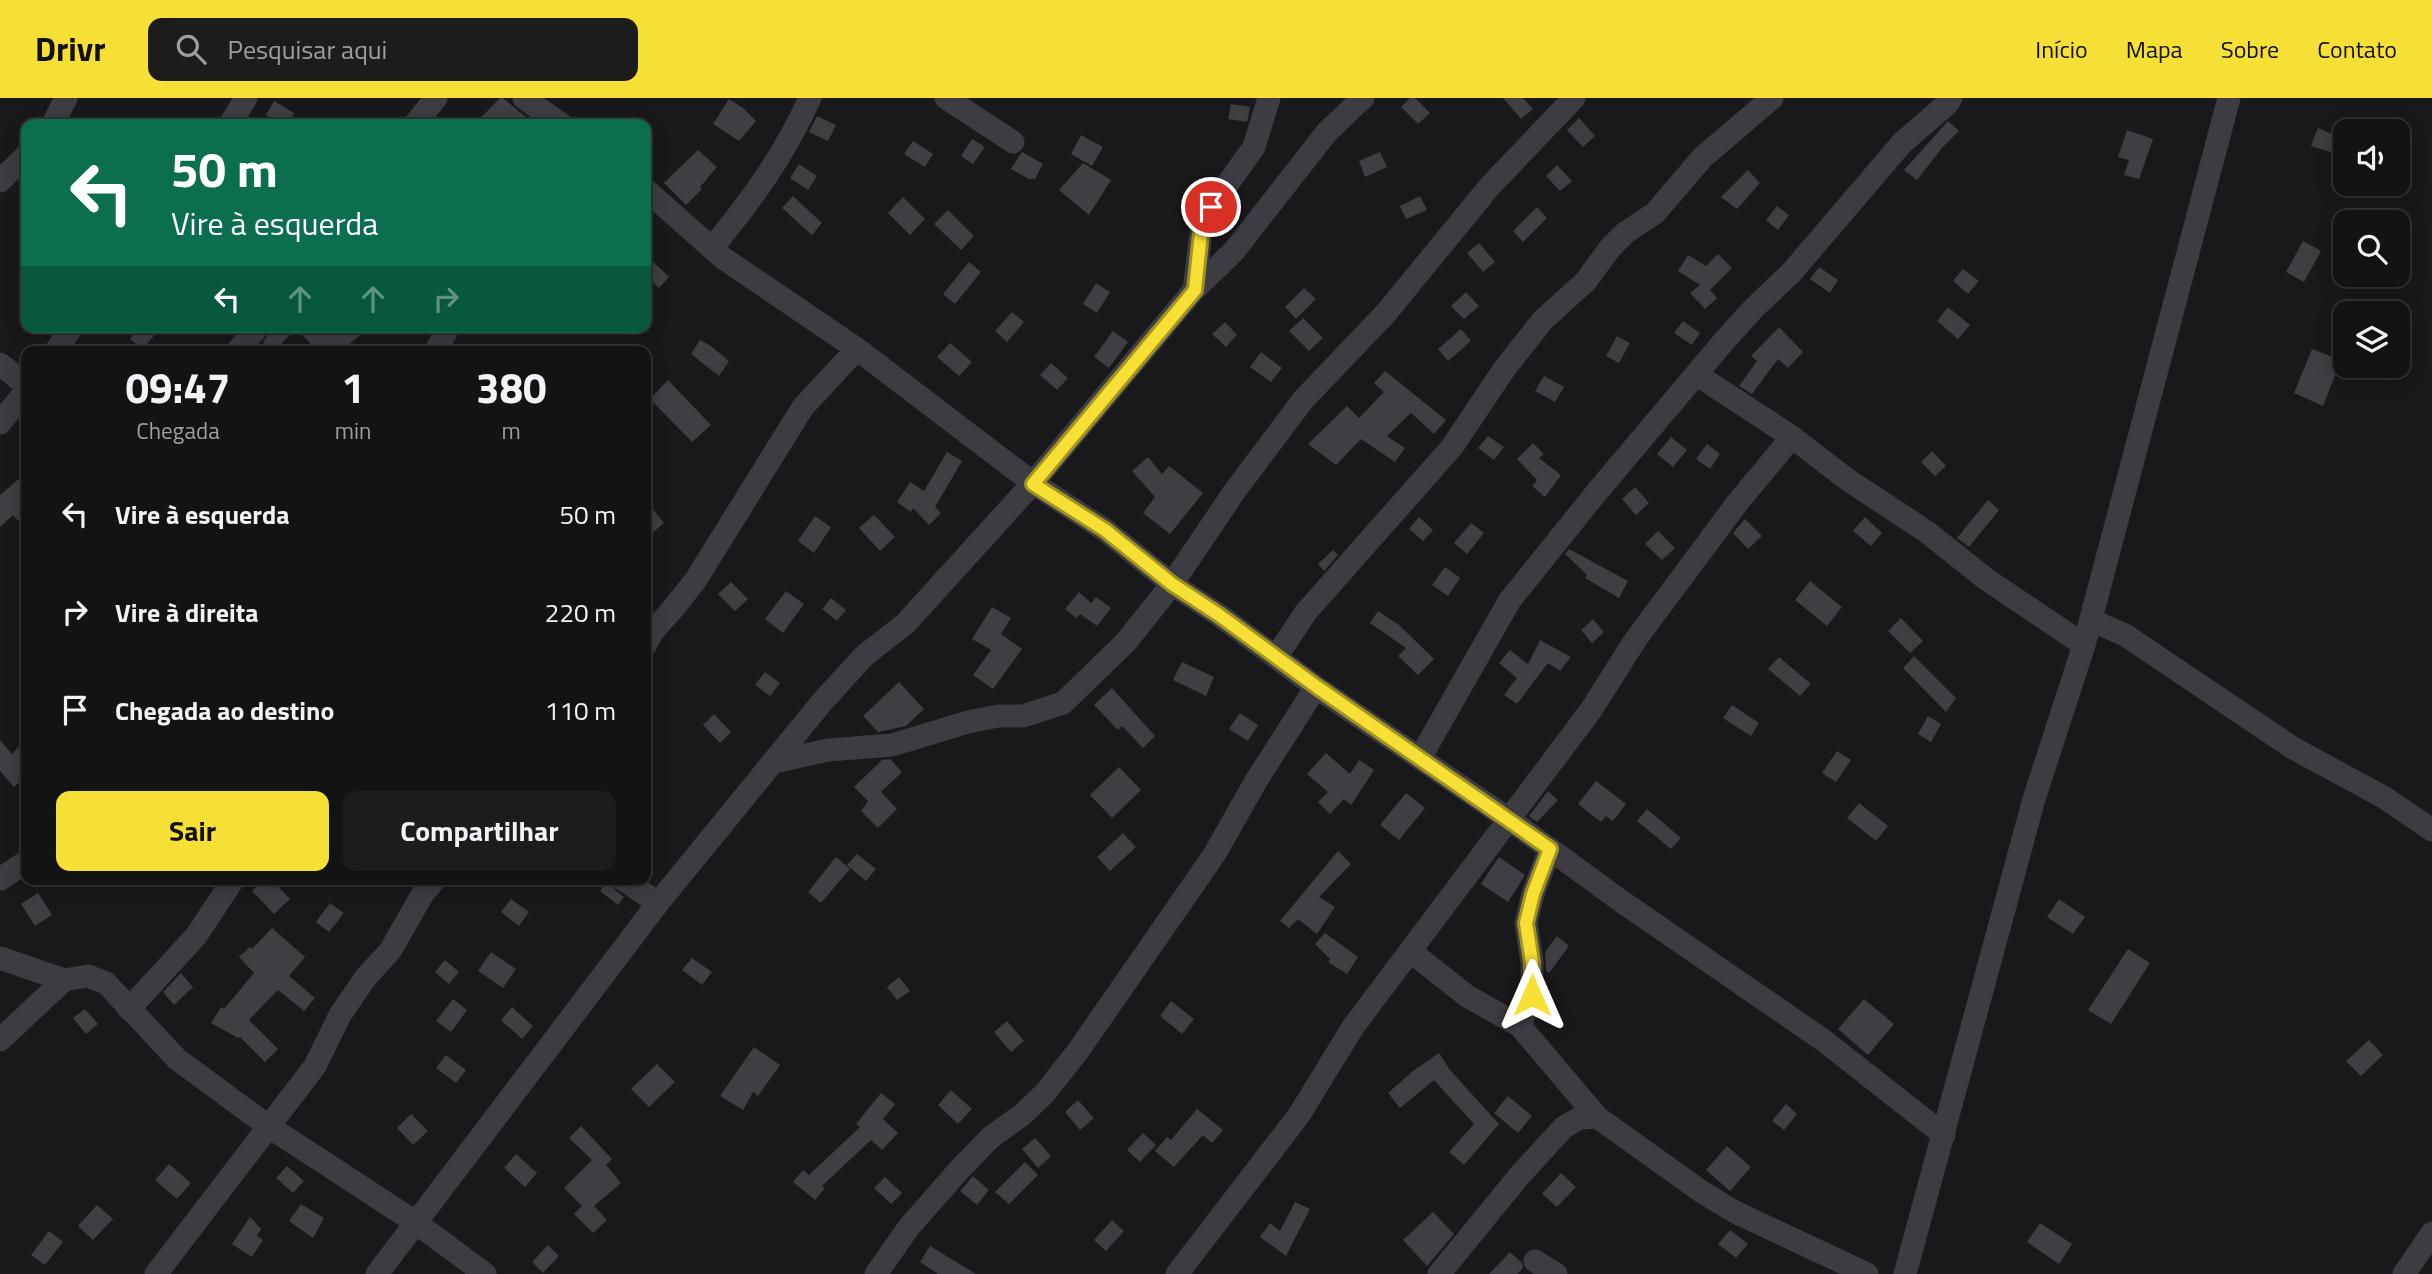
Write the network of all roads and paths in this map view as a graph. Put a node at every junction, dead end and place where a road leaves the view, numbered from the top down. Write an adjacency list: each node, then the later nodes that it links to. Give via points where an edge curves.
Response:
1 (66, 98): 13 (street)
2 (246, 98): 14 (street)
3 (436, 98): 15 (street)
4 (524, 98): 16 (street)
5 (810, 98): 21 (street, via 790,141)
6 (946, 98): 17 (street)
7 (1269, 98): 22 (street, via 1254,147 1202,223)
8 (1363, 98): 22 (street, via 1327,132 1234,251)
9 (1574, 98): 31 (street, via 1490,186 1386,313 1303,400)
10 (1772, 98): 35 (street, via 1703,158 1655,213 1609,248 1586,281 1543,320 1452,447 1306,612)
11 (1951, 98): 25 (street, via 1902,143 1791,273)
12 (2229, 98): 32 (street)
13 (56, 119)
14 (233, 119)
15 (419, 119)
16 (554, 119)
17 (1013, 142)
18 (21, 161): 19 (street)
19 (0, 181)
20 (651, 194): 21 (street)
21 (712, 248): 23 (street)
22 (1195, 290): 30 (street)
23 (857, 349): 30 (street); 33 (street, via 803,407 701,571)
24 (0, 364): 26 (street)
25 (1696, 374): 29 (street); 37 (street, via 1510,600)
26 (21, 381)
27 (21, 397): 28 (street)
28 (0, 423)
29 (1792, 437): 34 (street); 39 (street, via 1636,639 1591,710)
30 (1033, 484): 31 (street, via 1105,530); 38 (street, via 905,624 864,655)
31 (1172, 584): 35 (street); 38 (street, via 1126,642 1063,704 1023,716 968,722 892,745 828,750)
32 (2091, 620): 34 (street); 40 (street, via 2125,635 2293,748 2385,798)
33 (651, 634)
34 (2084, 645): 56 (street, via 2034,799)
35 (1276, 657): 36 (street)
36 (1317, 687): 37 (street); 63 (street, via 1214,855 1078,1051 1045,1093 958,1170)
37 (1420, 758): 39 (street)
38 (774, 762): 47 (street)
39 (1510, 820): 41 (street); 48 (street)
40 (2432, 830)
41 (1550, 849): 52 (street, via 1526,923 1532,995); 56 (street, via 1823,1040)
42 (21, 865): 43 (street)
43 (0, 879)
44 (230, 885): 51 (street, via 196,936)
45 (431, 885): 55 (street, via 390,951 340,1015 315,1066)
46 (631, 885): 47 (street)
47 (658, 903): 57 (street)
48 (1410, 951): 52 (street, via 1467,996); 64 (street, via 1353,1027 1299,1115)
49 (0, 958): 50 (street)
50 (64, 980): 51 (street, via 88,976 106,983); 53 (street)
51 (129, 1009): 55 (street, via 177,1059)
52 (1520, 1026): 54 (street)
53 (0, 1040)
54 (1597, 1117): 65 (street, via 1580,1118 1564,1127); 67 (street, via 1735,1212)
55 (268, 1126): 57 (street); 60 (street)
56 (1944, 1135): 68 (street)
57 (415, 1222): 61 (street); 62 (street)
58 (2432, 1233): 69 (street)
59 (1535, 1261): 66 (street)
60 (156, 1274)
61 (377, 1274)
62 (485, 1274)
63 (876, 1274)
64 (1177, 1274)
65 (1439, 1274)
66 (1556, 1274)
67 (1867, 1274)
68 (1905, 1274)
69 (2404, 1274)

